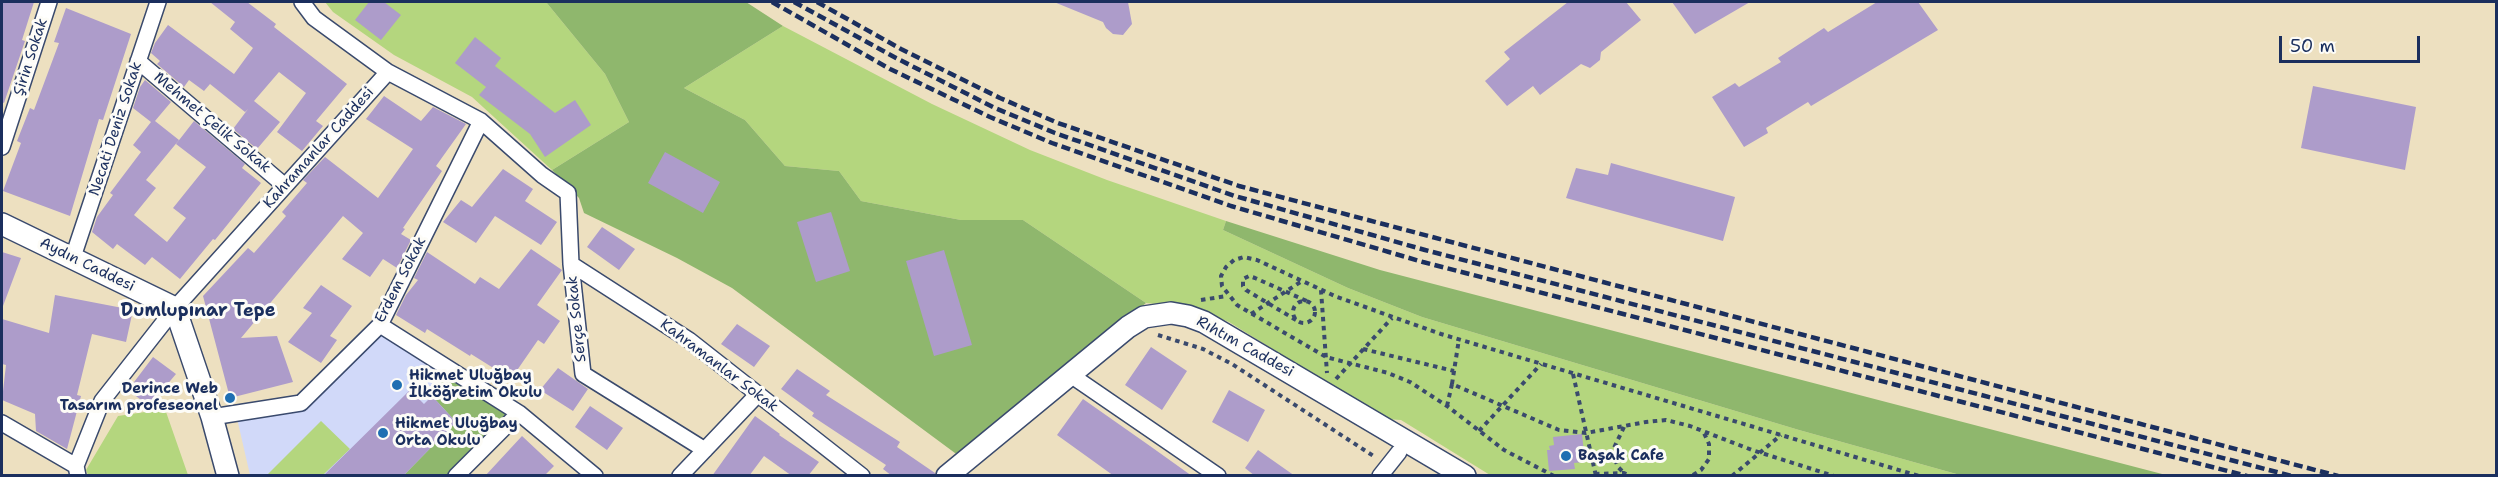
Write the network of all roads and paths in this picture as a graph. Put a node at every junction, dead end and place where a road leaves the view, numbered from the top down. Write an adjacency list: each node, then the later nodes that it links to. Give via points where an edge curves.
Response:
1 (49, 2): 7 (street, Şirin Sokak)
2 (158, 2): 4 (street, Necati Deniz Sokak)
3 (302, 2): 5 (street, via 314,18)
4 (138, 61): 8 (street, Mehmet Çelik Sokak); 10 (street, Necati Deniz Sokak)
5 (388, 72): 6 (street); 8 (street, Kahramanlar Caddesi)
6 (481, 121): 11 (street, Serçe Sokak, via 568,193); 21 (street, Erdem Sokak)
7 (2, 147)
8 (285, 186): 17 (street, Kahramanlar Caddesi)
9 (2, 224): 10 (main road, Aydın Caddesi)
10 (73, 257): 17 (main road, Aydın Caddesi)
11 (571, 264): 32 (street, Kahramanlar Sokak, via 688,340); 43 (street, Serçe Sokak, via 583,374)
12 (1303, 281): 13 (path); 14 (path); 18 (path, via 1257,260 1234,260 1221,276 1222,286 1232,300)
13 (1321, 290): 19 (path); 25 (path)
14 (1286, 292): 15 (path); 16 (path); 16 (path, via 1246,277 1242,282 1246,290)
15 (1309, 302): 20 (path, via 1302,301 1293,307); 20 (path, via 1315,311 1313,319 1306,323)
16 (1268, 303): 18 (path); 20 (path)
17 (175, 308): 36 (main road); 46 (street, Kahramanlar Caddesi, via 102,401)
18 (1251, 314): 25 (path)
19 (1392, 318): 23 (path); 24 (path)
20 (1296, 320)
21 (380, 325): 35 (street); 36 (street, Erdem Sokak, via 301,404)
22 (1155, 335): 45 (path, via 1203,349 1232,364)
23 (1459, 339): 27 (path); 28 (path)
24 (1363, 349): 26 (path); 28 (path)
25 (1326, 357): 26 (path); 26 (path, via 1329,384)
26 (1350, 364): 33 (path, via 1410,382)
27 (1541, 364): 29 (path); 34 (path)
28 (1454, 371): 31 (path)
29 (1573, 374): 40 (path); 42 (path)
30 (1078, 380): 45 (main road, Rıhtım Caddesi, via 1146,327 1181,329 1223,348); 56 (main road, Rıhtım Caddesi); 57 (street)
31 (1452, 384): 33 (path); 34 (path)
32 (757, 395): 43 (street); 54 (street, Kahramanlar Sokak)
33 (1447, 406): 39 (path)
34 (1502, 407): 39 (path); 40 (path, via 1558,430)
35 (519, 413): 51 (street); 52 (street)
36 (212, 417): 50 (main road)
37 (2, 423): 46 (street)
38 (1624, 426): 40 (path); 41 (path, via 1666,420); 47 (path, via 1612,452)
39 (1479, 431): 60 (path, via 1504,450)
40 (1586, 433): 48 (path)
41 (1704, 433): 44 (path); 49 (path, via 1709,459)
42 (1781, 435): 44 (path); 64 (path)
43 (705, 450): 53 (street)
44 (1760, 452): 62 (path); 63 (path)
45 (1389, 464): 58 (main road, Rıhtım Caddesi)
46 (77, 471)
47 (1624, 474): 48 (path); 61 (path)
48 (1595, 475)
49 (1693, 475)
50 (228, 476)
51 (456, 476)
52 (595, 476)
53 (680, 476)
54 (862, 476)
55 (947, 476): 59 (main road, Rıhtım Caddesi, via 1128,327 1144,317 1171,313 1204,322)
56 (961, 476)
57 (1218, 476)
58 (1438, 476)
59 (1465, 476)
60 (1554, 476)
61 (1631, 476)
62 (1732, 476)
63 (1834, 476)
64 (1918, 476)

